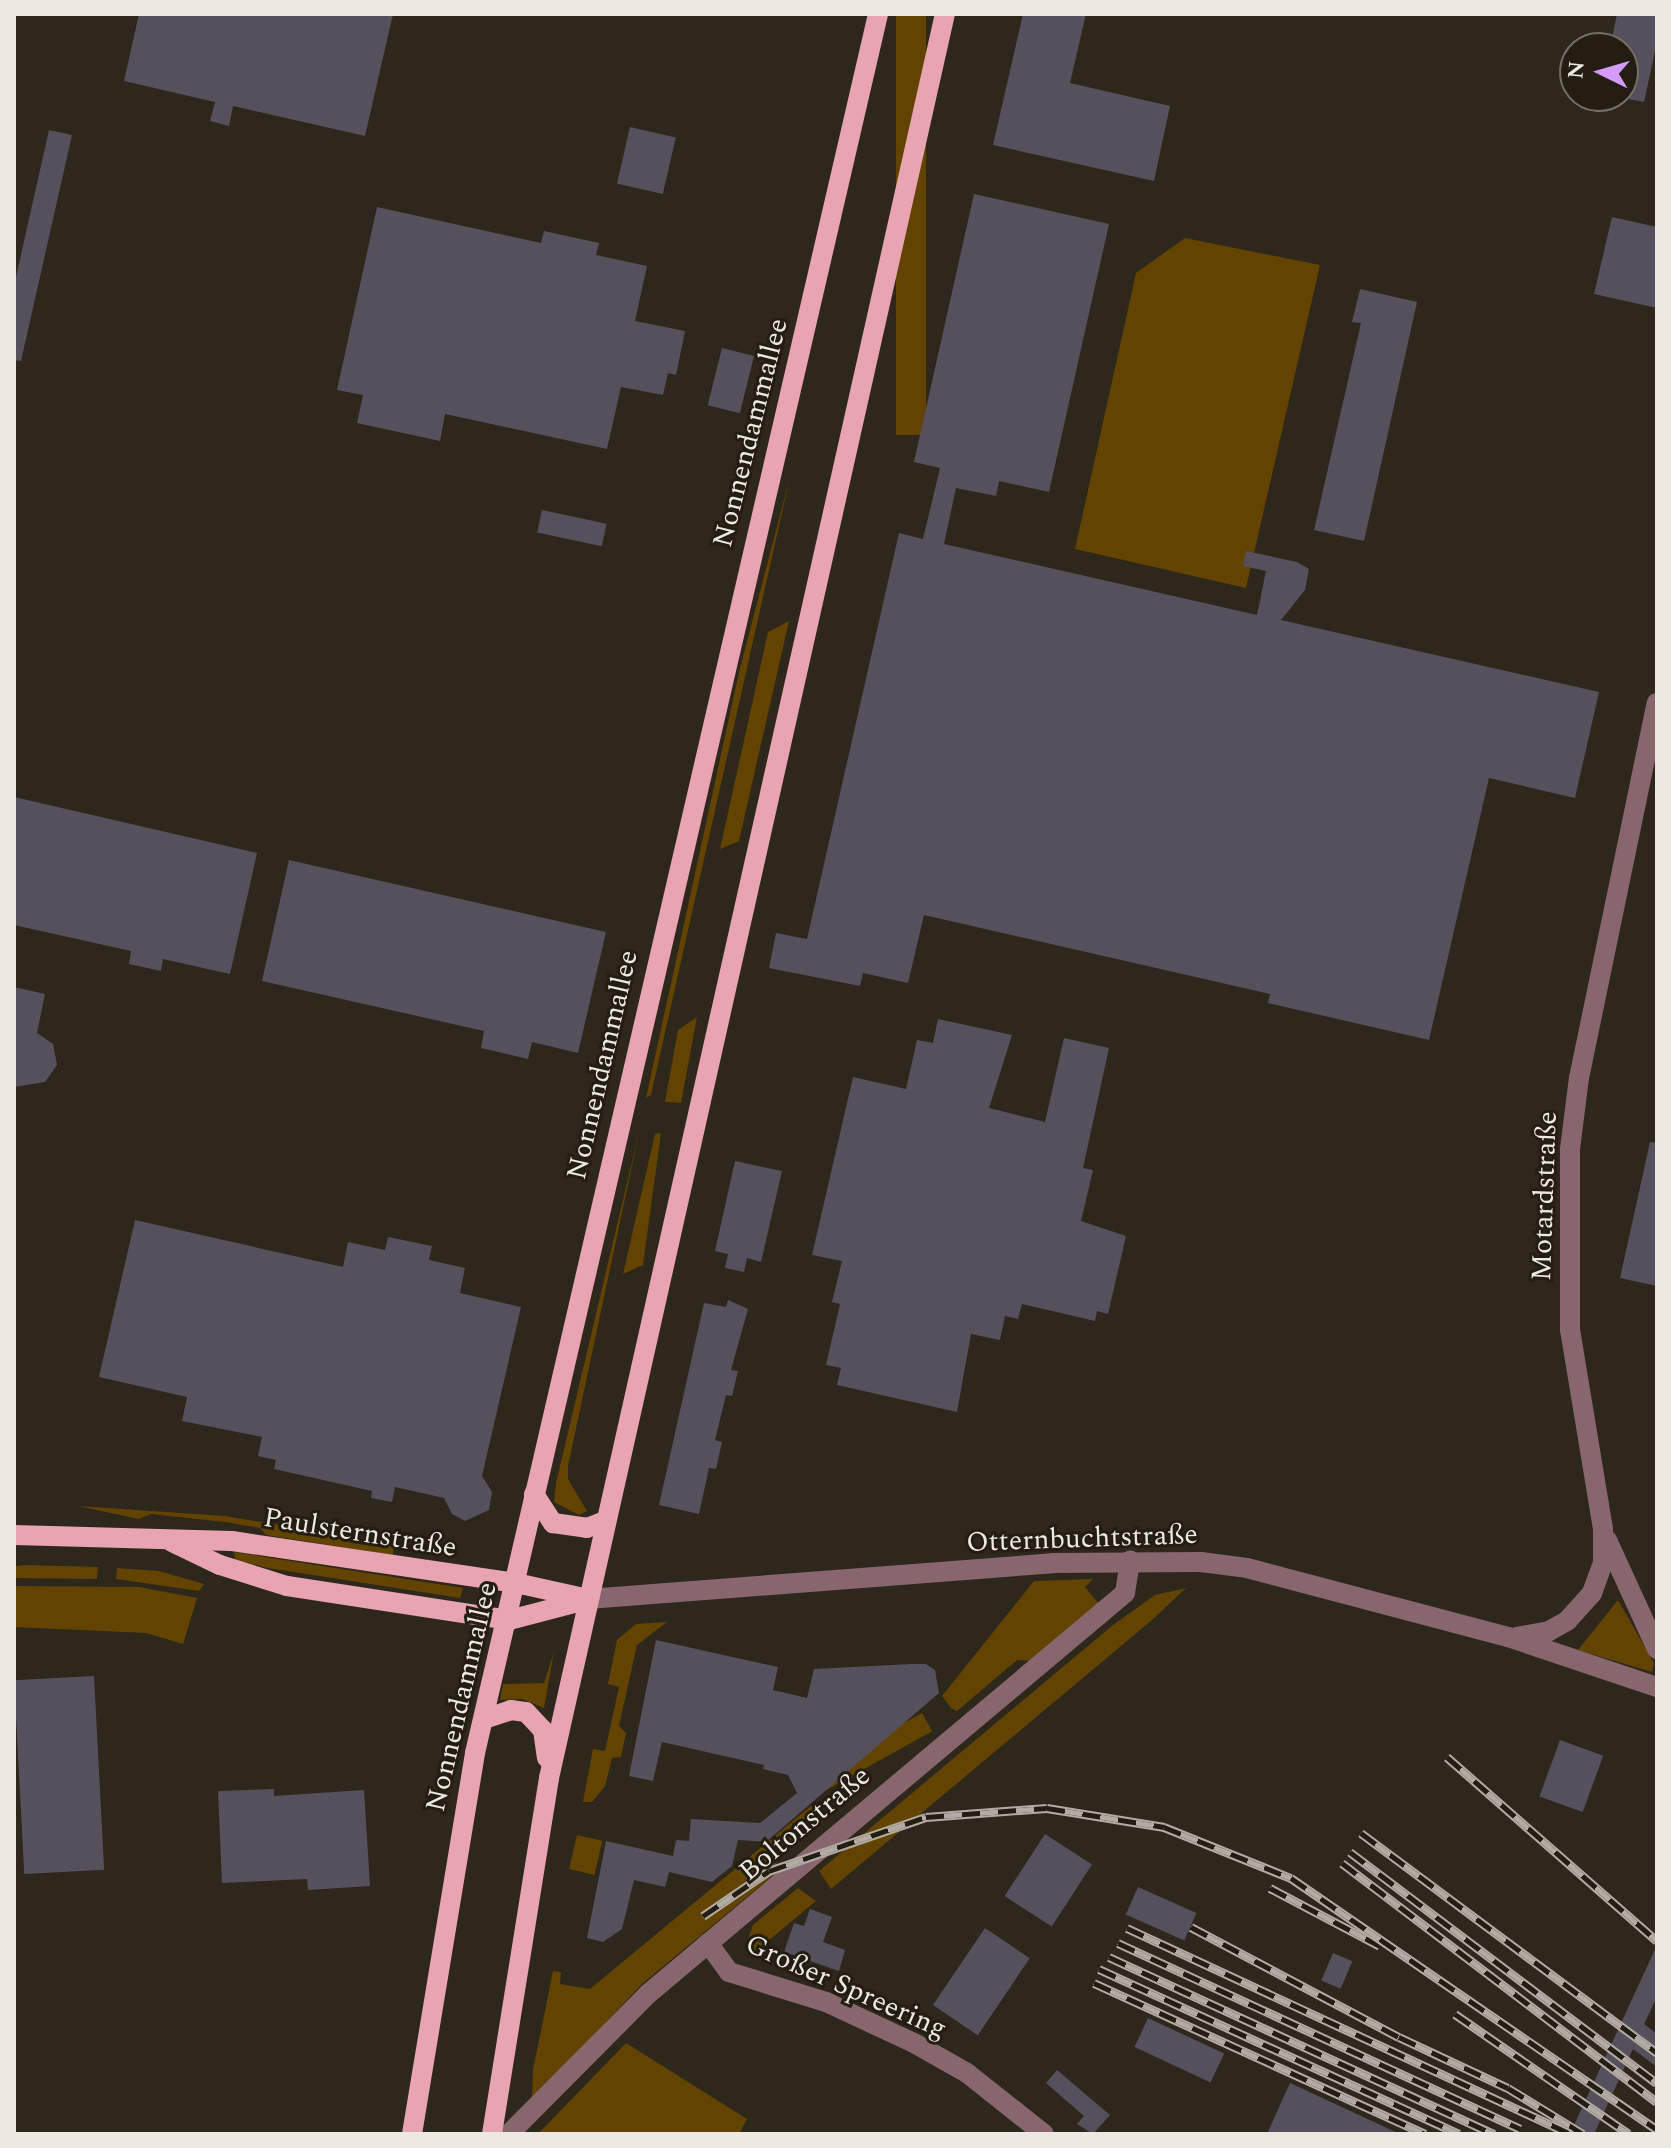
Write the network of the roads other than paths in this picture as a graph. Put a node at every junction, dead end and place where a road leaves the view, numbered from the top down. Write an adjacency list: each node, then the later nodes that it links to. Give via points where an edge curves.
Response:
1 (878, 14): 4 (main road, Nonnendammallee)
2 (945, 14): 5 (main road)
3 (1657, 703): 6 (street, Motardstraße, via 1579,1078 1570,1149 1570,1330)
4 (534, 1494): 5 (main road, via 553,1523 587,1528); 10 (main road, Nonnendammallee)
5 (605, 1521): 11 (main road)
6 (1603, 1529): 13 (street, Motardstraße, via 1599,1579 1583,1607 1549,1631); 14 (street)
7 (14, 1535): 8 (main road, Paulsternstraße)
8 (164, 1539): 10 (main road, Paulsternstraße, via 232,1541); 12 (main road, Paulsternstraße, via 220,1565 287,1586)
9 (1130, 1560): 11 (street, Otternbuchtstraße); 13 (street, Otternbuchtstraße, via 1247,1568); 18 (street, Boltonstraße, via 1125,1593)
10 (516, 1583): 11 (main road, Paulsternstraße); 12 (main road, Nonnendammallee)
11 (588, 1599): 12 (main road, Paulsternstraße); 17 (main road)
12 (509, 1620): 16 (main road, Nonnendammallee)
13 (1508, 1637): 15 (street, Otternbuchtstraße)
14 (1657, 1649)
15 (1657, 1687)
16 (484, 1719): 17 (main road, via 511,1710 539,1721); 19 (main road, Nonnendammallee, via 466,1798)
17 (549, 1778): 20 (main road)
18 (708, 1943): 21 (street, Boltonstraße); 22 (street, Großer Spreering, via 729,1972 826,2002 967,2073)
19 (412, 2134)
20 (492, 2134)
21 (509, 2134)
22 (1044, 2134)

